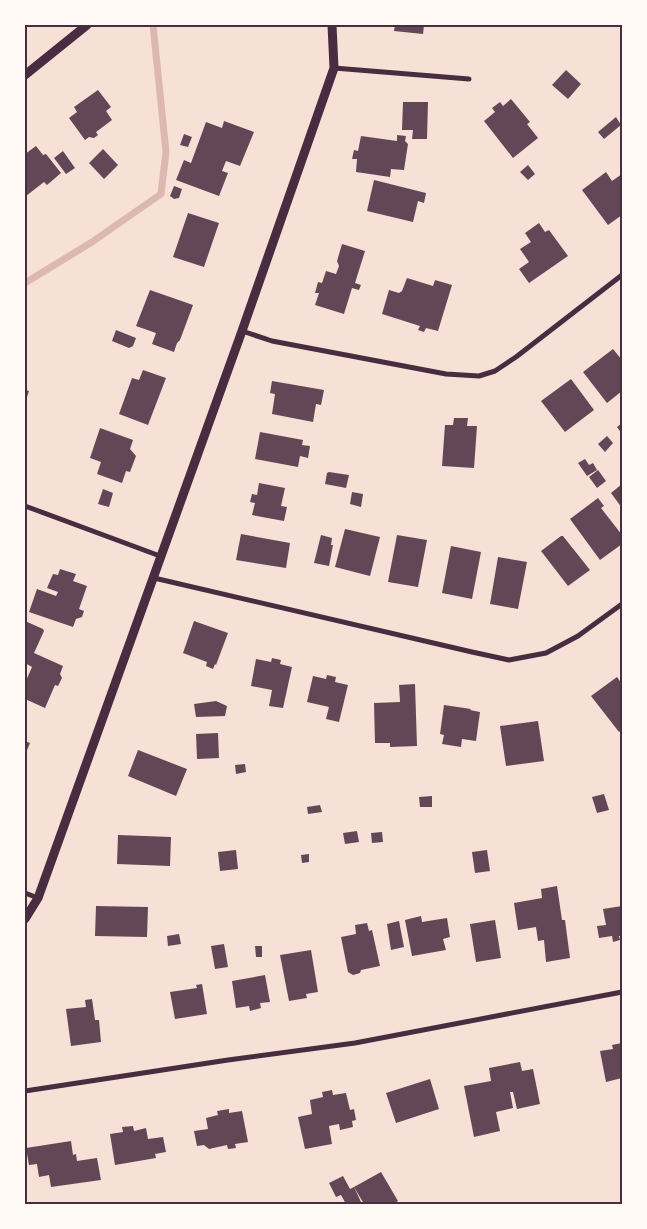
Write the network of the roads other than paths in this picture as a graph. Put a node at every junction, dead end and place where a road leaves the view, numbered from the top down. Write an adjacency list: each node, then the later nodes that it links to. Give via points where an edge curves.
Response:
1 (87, 25): 4 (street)
2 (332, 25): 3 (street)
3 (334, 68): 5 (street); 7 (street)
4 (25, 76)
5 (469, 79)
6 (622, 276): 7 (street, via 516,357 495,371 478,376 446,374 272,341)
7 (242, 331): 9 (street)
8 (25, 506): 9 (street)
9 (160, 556): 10 (street)
10 (154, 578): 11 (street, via 508,660 546,653 578,636); 13 (street)
11 (622, 604)
12 (25, 893): 13 (street)
13 (38, 898): 14 (street)
14 (25, 919)
15 (622, 992): 16 (street, via 355,1043)
16 (25, 1092)

